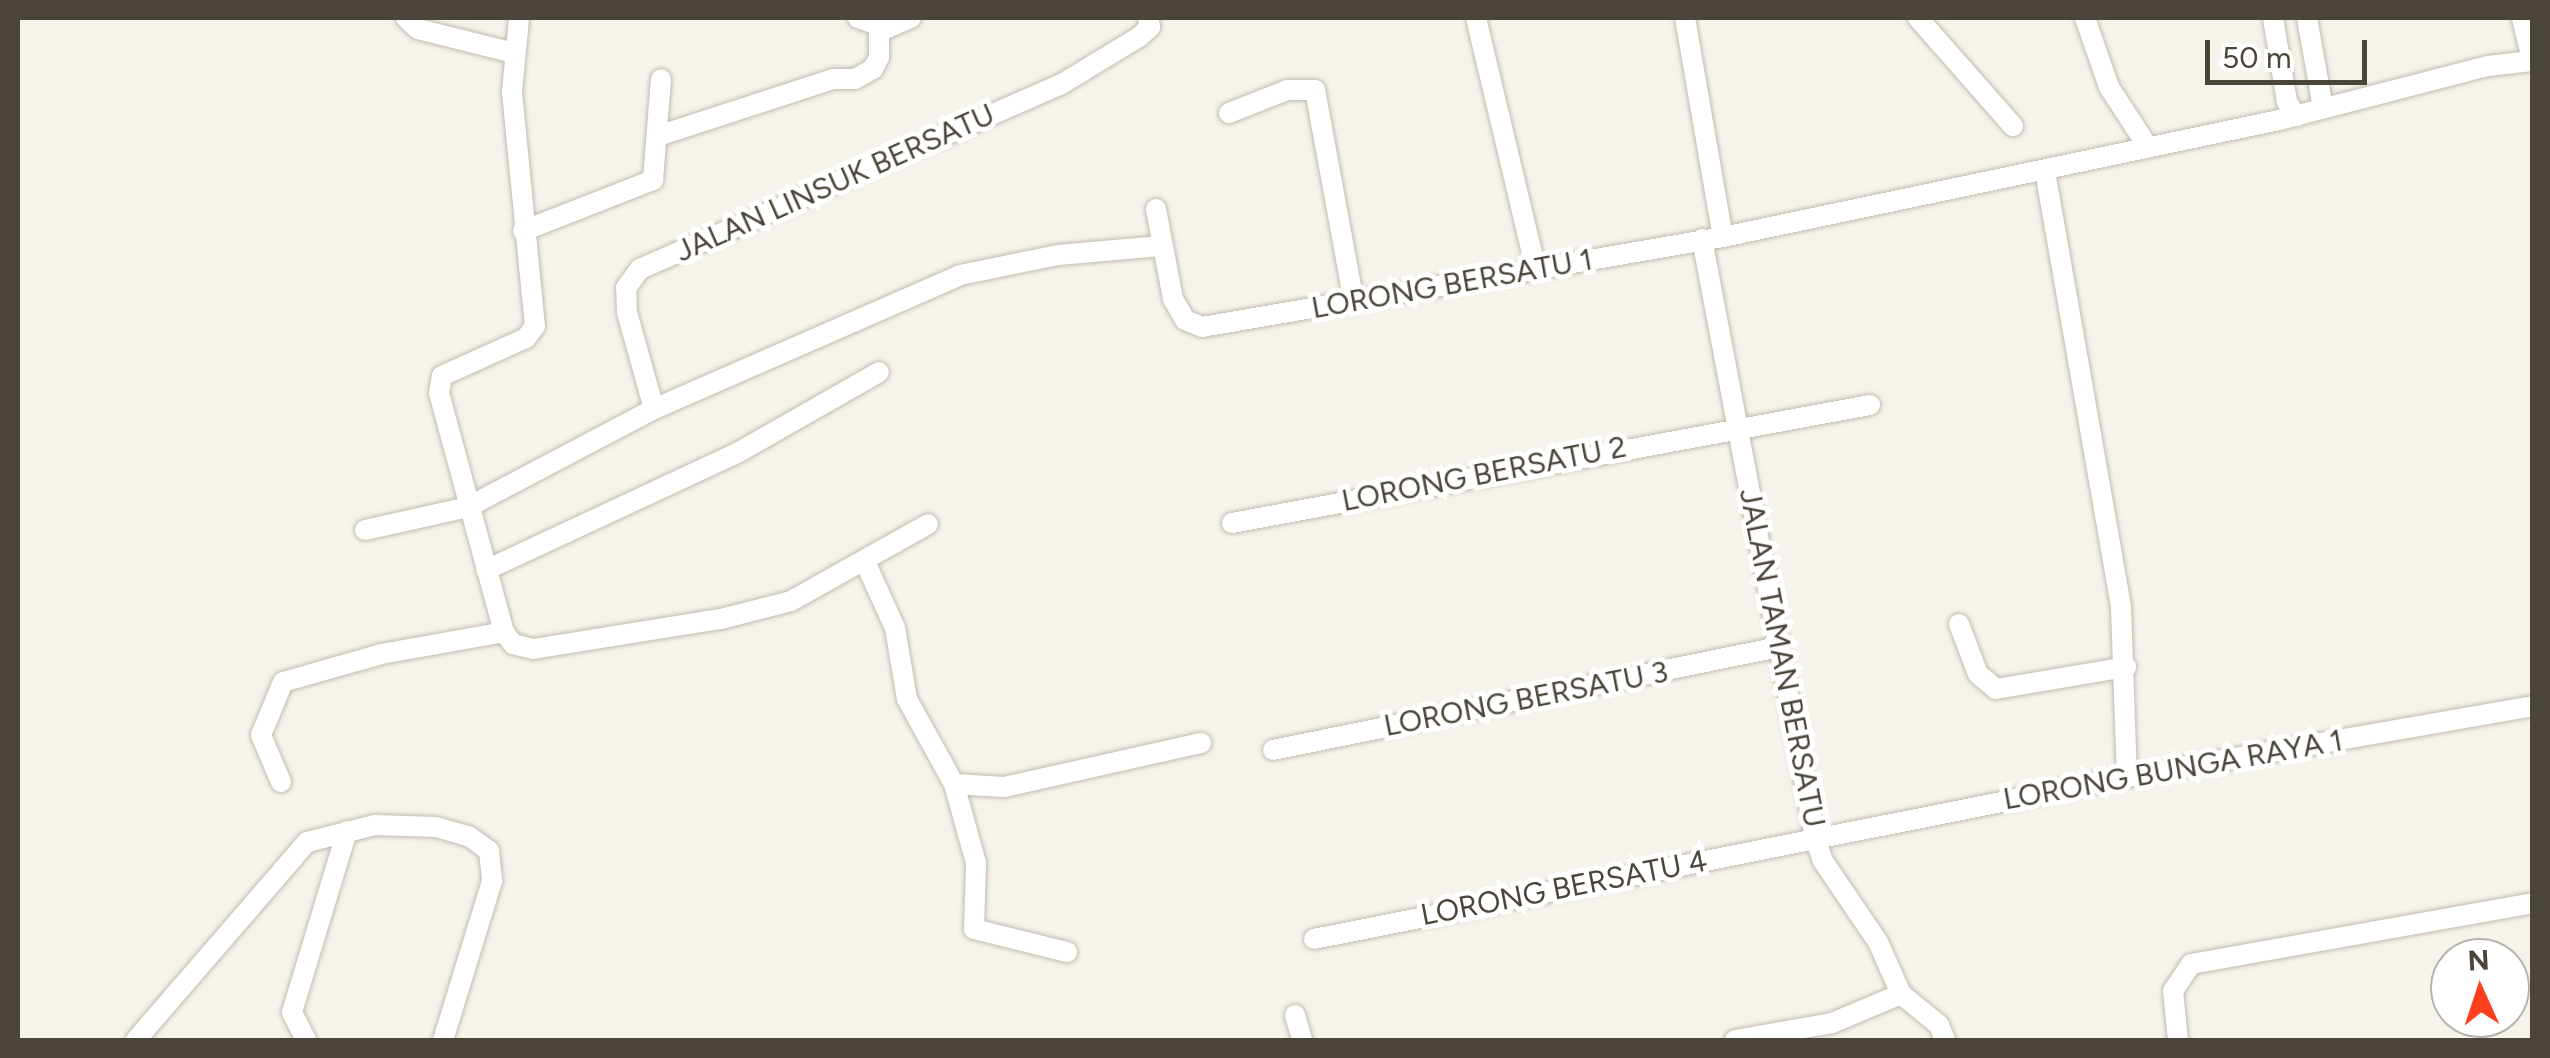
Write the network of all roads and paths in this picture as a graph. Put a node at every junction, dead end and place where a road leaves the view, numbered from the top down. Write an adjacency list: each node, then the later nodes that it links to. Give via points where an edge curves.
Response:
1 (406, 18): 14 (street, via 418,29)
2 (518, 18): 14 (street)
3 (858, 18): 13 (street)
4 (911, 18): 13 (street)
5 (1148, 18): 32 (street, JALAN LINSUK BERSATU, via 1140,37 1060,85 640,269 626,288 628,312)
6 (1476, 18): 28 (street)
7 (1685, 18): 26 (street, JALAN TAMAN BERSATU)
8 (1918, 18): 20 (street)
9 (2085, 18): 22 (street, via 2110,88)
10 (2273, 18): 19 (street, via 2287,102)
11 (2306, 18): 17 (street)
12 (2522, 18): 15 (street)
13 (879, 27): 21 (street, via 873,70)
14 (514, 54): 25 (street)
15 (2532, 60): 17 (street, LORONG BERSATU 1)
16 (662, 79): 21 (street)
17 (2323, 108): 19 (street, LORONG BERSATU 1)
18 (1229, 114): 29 (street, via 1287,90 1315,90)
19 (2296, 116): 22 (street, LORONG BERSATU 1)
20 (2013, 126)
21 (660, 135): 25 (street, via 653,180)
22 (2148, 148): 23 (street, LORONG BERSATU 1)
23 (2044, 172): 26 (street, LORONG BERSATU 1); 43 (street, via 2105,500)
24 (1156, 209): 27 (street)
25 (524, 231): 34 (street, via 535,326 526,338 442,376 439,393)
26 (1712, 238): 28 (street, LORONG BERSATU 1); 33 (street, JALAN TAMAN BERSATU)
27 (1161, 246): 29 (street, LORONG BERSATU 1, via 1173,299 1185,320 1202,328); 32 (street, via 960,275)
28 (1536, 269): 29 (street, LORONG BERSATU 1)
29 (1354, 302)
30 (879, 372): 39 (street, via 739,452)
31 (1870, 404): 33 (street, LORONG BERSATU 2)
32 (654, 409): 34 (street)
33 (1735, 425): 35 (street, LORONG BERSATU 2); 42 (street, JALAN TAMAN BERSATU, via 1766,553)
34 (468, 507): 37 (street); 39 (street)
35 (1232, 523)
36 (928, 524): 38 (street)
37 (365, 530)
38 (866, 564): 41 (street, via 792,600 722,619 533,649 514,644); 49 (street, via 895,628 907,700)
39 (486, 570): 41 (street)
40 (1958, 624): 43 (street, via 1978,674 1996,689)
41 (504, 632): 48 (street, via 381,654 283,682 261,736)
42 (1779, 647): 46 (street, LORONG BERSATU 3); 51 (street, JALAN TAMAN BERSATU)
43 (2126, 667): 47 (street)
44 (2532, 706): 47 (street, LORONG BUNGA RAYA 1)
45 (1201, 743): 49 (street, via 1004,787)
46 (1273, 750)
47 (2127, 777): 51 (street, LORONG BUNGA RAYA 1)
48 (281, 782)
49 (954, 784): 54 (street, via 976,863 974,929)
50 (348, 831): 57 (street, via 307,842 295,853); 58 (street, via 292,1012); 59 (street, via 436,827 489,851 492,881)
51 (1815, 837): 53 (street, LORONG BERSATU 4); 55 (street, JALAN TAMAN BERSATU)
52 (2532, 903): 63 (street, via 2190,964 2173,992)
53 (1314, 939)
54 (1067, 952)
55 (1901, 994): 61 (street, via 1832,1022); 62 (street, JALAN TAMAN BERSATU, via 1939,1025)
56 (1296, 1015): 60 (street)
57 (136, 1040)
58 (306, 1040)
59 (443, 1040)
60 (1302, 1040)
61 (1735, 1040)
62 (1945, 1040)
63 (2178, 1040)

